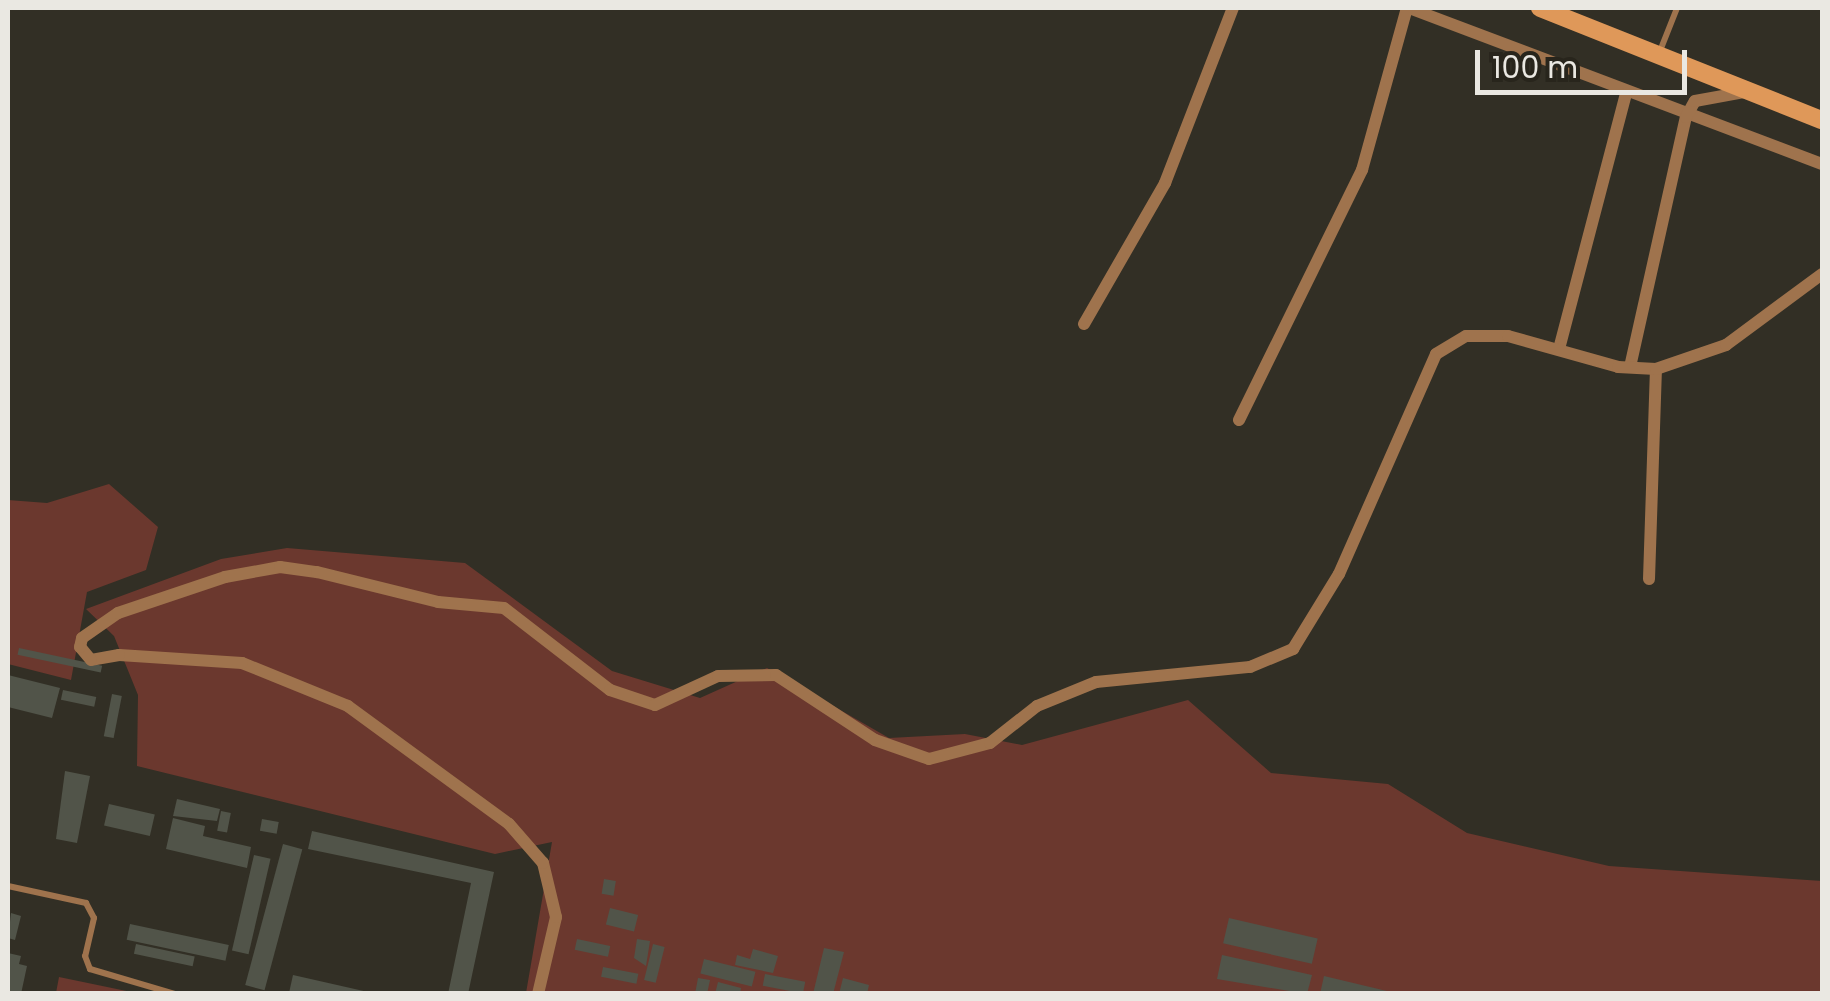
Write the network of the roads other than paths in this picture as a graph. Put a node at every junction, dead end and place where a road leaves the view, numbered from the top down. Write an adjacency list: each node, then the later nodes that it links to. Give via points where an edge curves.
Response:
1 (1233, 8): 12 (street, via 1165,183)
2 (1408, 8): 7 (street); 16 (street, via 1357,184)
3 (1678, 8): 5 (lane)
4 (1549, 9): 5 (main road)
5 (1658, 57): 6 (main road)
6 (1745, 92): 8 (street, via 1696,100); 9 (main road)
7 (1626, 94): 8 (street); 13 (street)
8 (1686, 117): 10 (street); 14 (street)
9 (1822, 120)
10 (1822, 164)
11 (1822, 274): 15 (street, via 1726,345)
12 (1084, 324)
13 (1559, 349): 14 (street); 19 (street, via 1508,336 1466,336 1436,354 1340,574 1293,649 1250,667 1096,682 1036,706 990,744 928,760 875,740 776,674 718,676 654,706 610,690 504,608 438,602 317,572 280,567 225,577 118,614 82,638 80,647 91,660 139,655 242,663 348,706 509,824 543,864 556,917)
14 (1630, 367): 15 (street)
15 (1656, 369): 17 (street)
16 (1239, 420)
17 (1648, 579)
18 (8, 886): 20 (lane, via 86,903 94,918 85,956 90,969)
19 (539, 993)
20 (175, 994)

